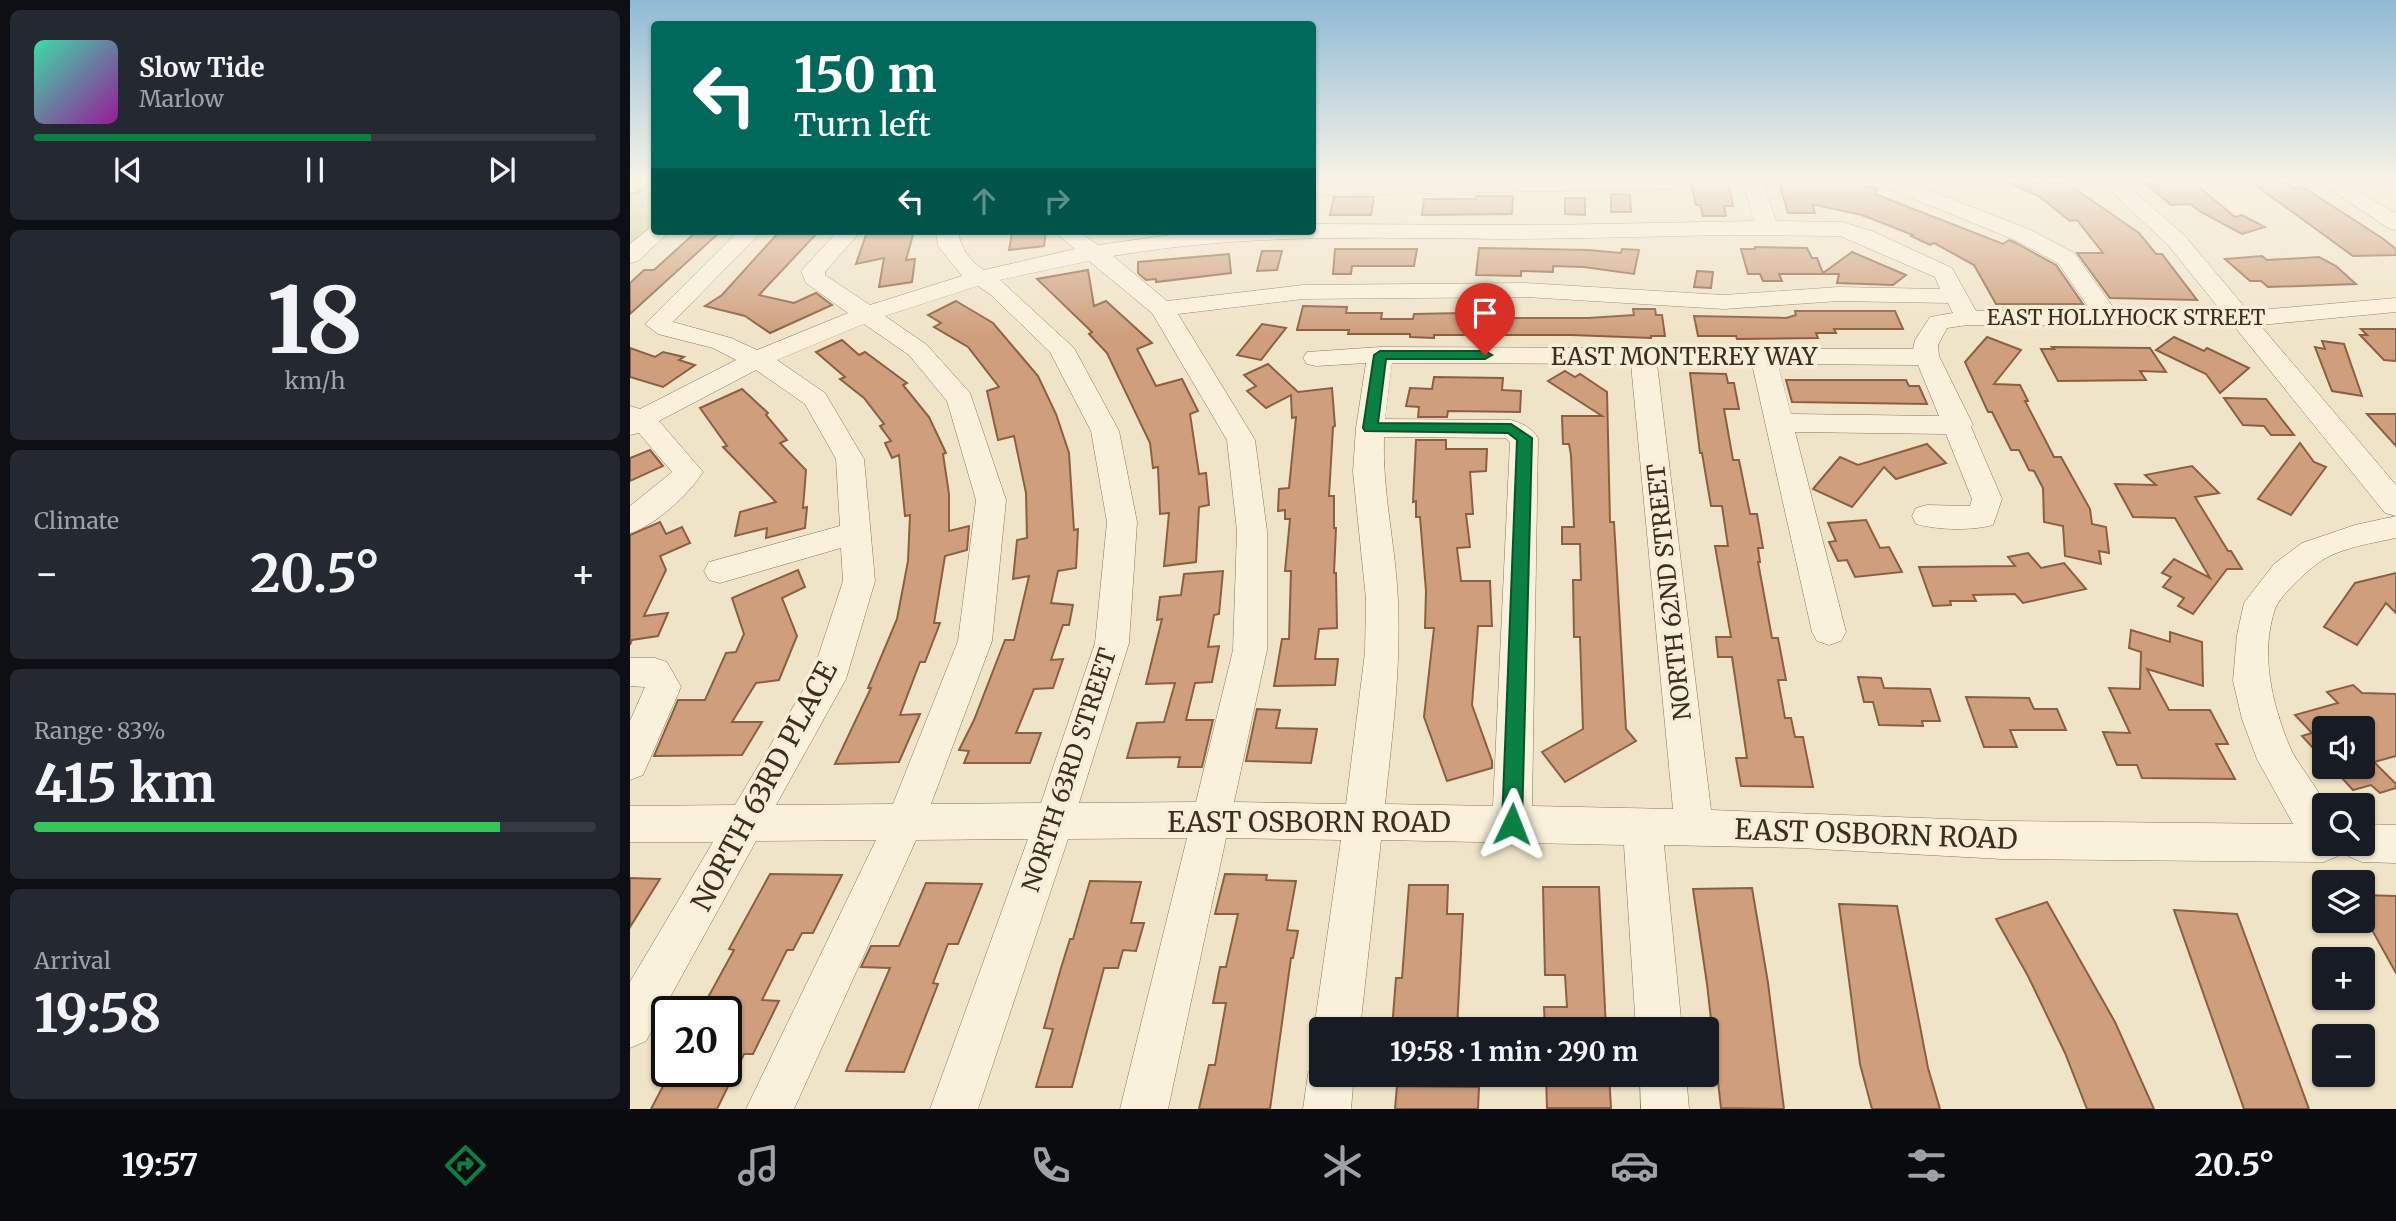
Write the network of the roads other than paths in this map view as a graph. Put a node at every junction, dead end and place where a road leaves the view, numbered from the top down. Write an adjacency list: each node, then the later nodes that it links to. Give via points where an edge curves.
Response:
1 (645, 231): 13 (street)
2 (1602, 231): 6 (street, EAST HOLLYHOCK STREET)
3 (1848, 231): 18 (street, EAST HOLLYHOCK STREET, via 1935,267 1944,273)
4 (2012, 231): 21 (street, via 2066,258)
5 (2165, 231): 22 (street)
6 (1316, 232)
7 (654, 235): 15 (street)
8 (747, 235): 28 (street, NORTH 63RD PLACE, via 657,324 722,343)
9 (846, 235): 20 (street, via 813,271 814,278)
10 (948, 235): 16 (street, NORTH 63RD STREET, via 955,256)
11 (1070, 235): 14 (street)
12 (1218, 235): 14 (street, EAST HOLLYHOCK STREET)
13 (630, 243)
14 (1093, 252): 16 (street, EAST HOLLYHOCK STREET); 19 (street)
15 (630, 256)
16 (981, 278): 20 (street, EAST HOLLYHOCK STREET); 42 (street, NORTH 63RD STREET, via 1061,348 1105,431 1122,522 1112,643)
17 (2396, 304): 22 (street, EAST HOLLYHOCK STREET)
18 (1962, 307): 19 (street, via 1839,294 1724,302 1526,290 1303,292); 21 (street, EAST HOLLYHOCK STREET); 26 (street, via 1939,322 1924,345)
19 (1162, 309): 43 (street, via 1241,440 1252,531 1250,650)
20 (867, 314): 28 (street, EAST HOLLYHOCK STREET); 45 (street, via 918,349 960,399 991,500 975,641)
21 (2109, 319): 22 (street, EAST HOLLYHOCK STREET)
22 (2244, 319): 33 (street)
23 (1380, 355): 24 (street, EAST MONTEREY WAY); 27 (street, EAST MONTEREY WAY); 32 (street)
24 (1643, 356): 25 (street, EAST MONTEREY WAY); 51 (street, NORTH 62ND STREET)
25 (1763, 356): 26 (street, EAST MONTEREY WAY); 30 (street)
26 (1925, 356): 31 (street)
27 (1316, 358)
28 (758, 361): 29 (street, EAST HOLLYHOCK STREET); 37 (street, NORTH 63RD PLACE, via 815,399 850,459)
29 (634, 420): 35 (street, via 688,472)
30 (1779, 423): 31 (street); 39 (street)
31 (1959, 425): 34 (street, via 1987,499 1982,517)
32 (1370, 428): 46 (street, via 1368,472 1382,599 1382,652); 49 (street, via 1511,429 1524,438)
33 (2396, 505)
34 (1927, 516)
35 (630, 522)
36 (2396, 527): 44 (street, via 2313,551 2285,573 2260,603 2251,681 2260,719 2276,759)
37 (855, 533): 38 (street); 47 (street, NORTH 63RD PLACE, via 859,581 828,679)
38 (720, 571)
39 (1829, 632)
40 (630, 672): 41 (street, via 656,672 663,687)
41 (630, 763)
42 (1055, 821): 43 (street, EAST OSBORN ROAD); 45 (street, EAST OSBORN ROAD); 61 (street, NORTH 63RD STREET)
43 (1213, 821): 46 (street, EAST OSBORN ROAD); 62 (street)
44 (2312, 821)
45 (905, 822): 47 (street, EAST OSBORN ROAD); 60 (street)
46 (1364, 822): 49 (street, EAST OSBORN ROAD); 55 (street)
47 (748, 823): 48 (street, EAST OSBORN ROAD); 57 (street, NORTH 63RD PLACE)
48 (630, 824)
49 (1512, 824): 50 (street, EAST OSBORN ROAD)
50 (1643, 827): 51 (street, EAST OSBORN ROAD); 56 (street)
51 (1694, 828): 52 (street, EAST OSBORN ROAD, via 2001,840)
52 (2312, 842)
53 (2375, 843): 54 (street)
54 (2396, 844)
55 (1339, 1017)
56 (1658, 1017)
57 (630, 1026)
58 (1330, 1087): 63 (street)
59 (1663, 1087): 64 (street)
60 (770, 1109)
61 (954, 1109)
62 (1144, 1109)
63 (1327, 1109)
64 (1665, 1109)

